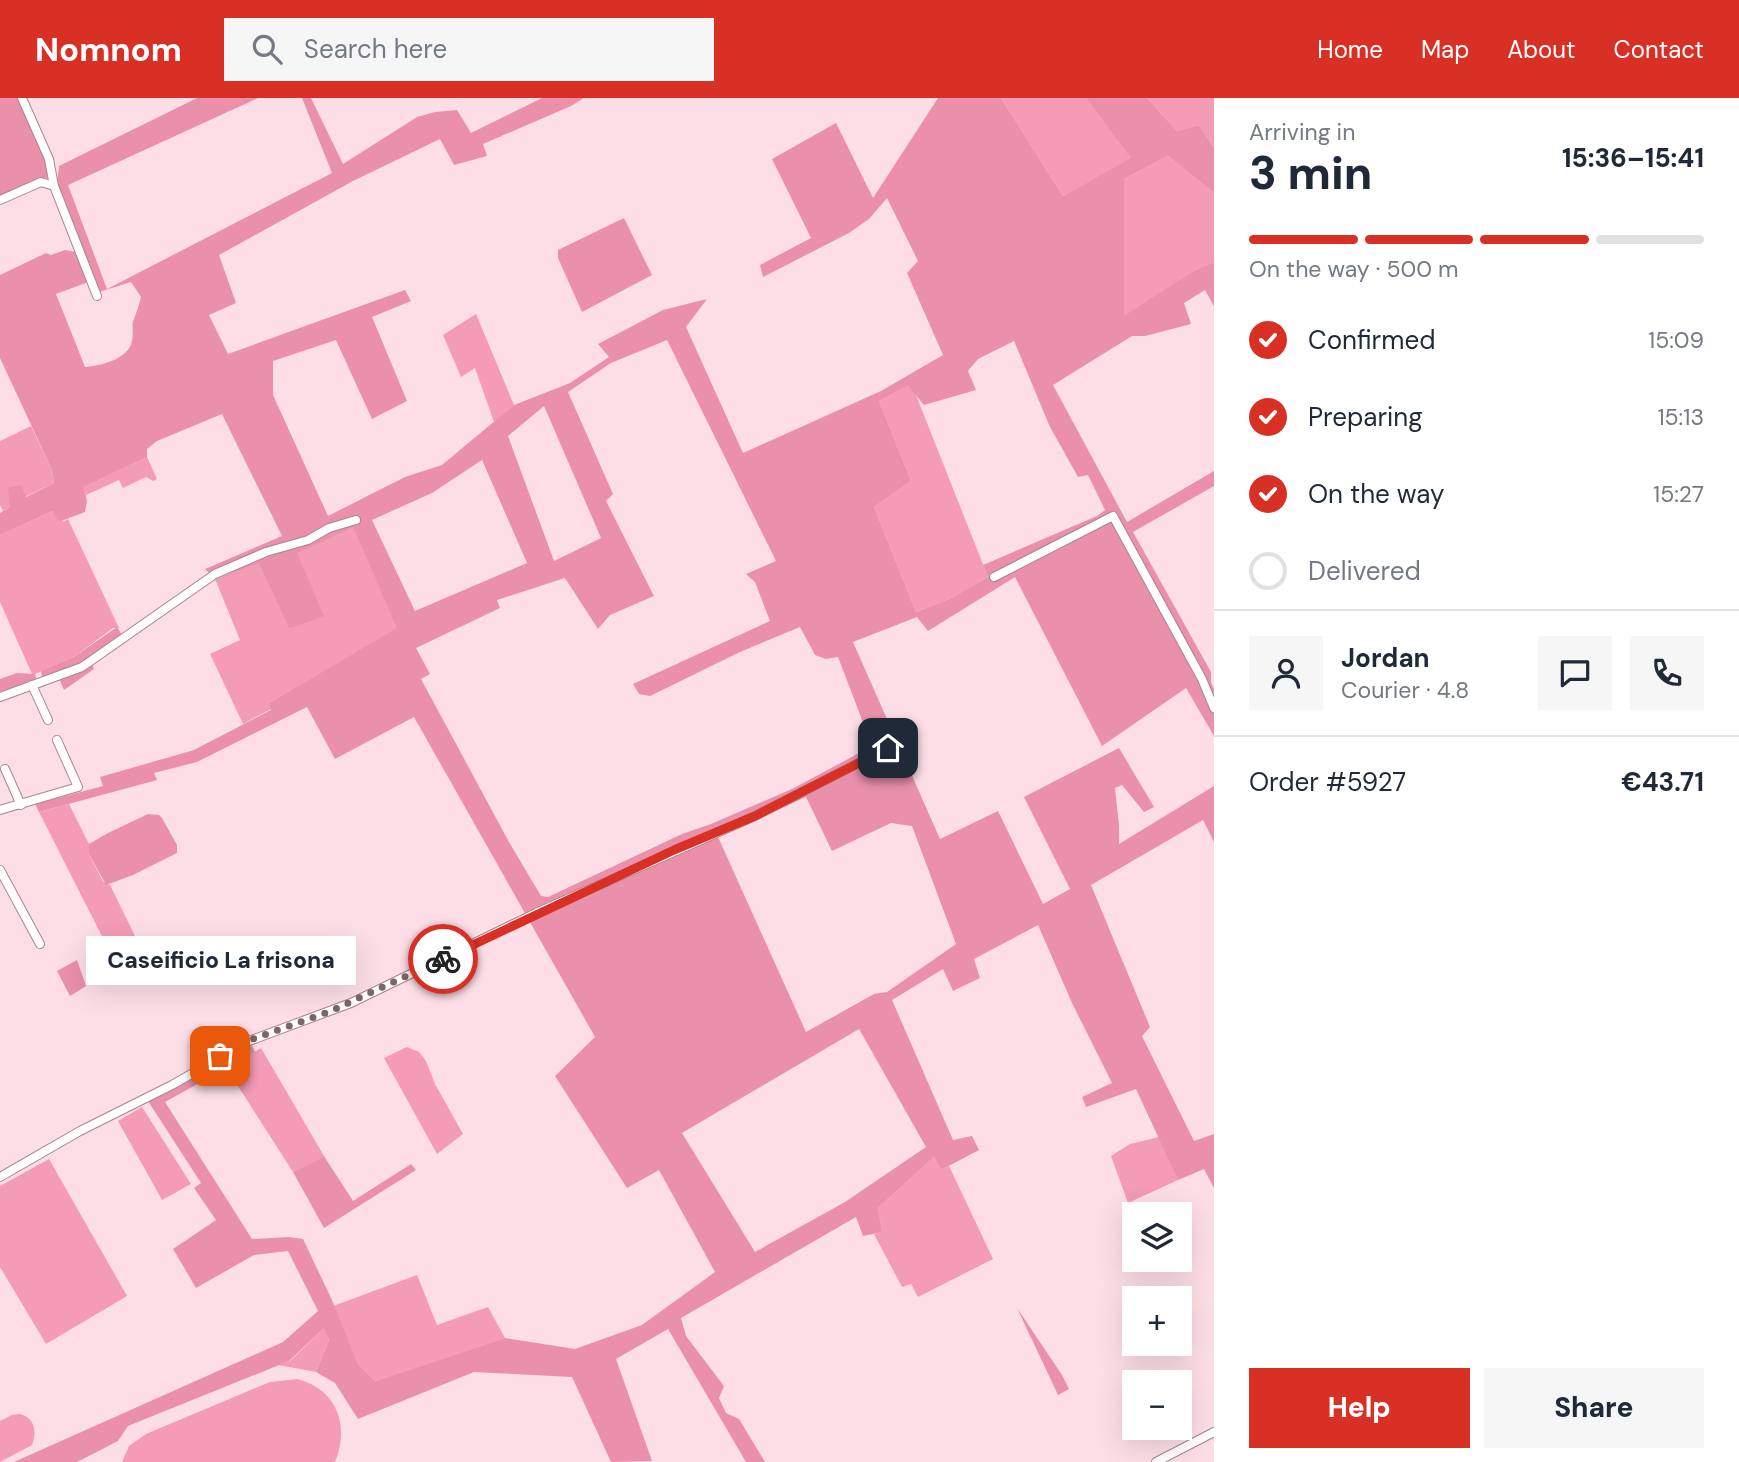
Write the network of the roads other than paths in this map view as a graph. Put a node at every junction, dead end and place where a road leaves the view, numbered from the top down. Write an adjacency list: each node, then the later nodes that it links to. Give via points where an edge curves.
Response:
1 (22, 98): 2 (street, via 51,164)
2 (54, 186): 3 (street, via 41,182); 4 (street)
3 (0, 200)
4 (97, 296)
5 (356, 520): 7 (street, via 213,576 82,667)
6 (994, 577): 9 (street, via 1113,516)
7 (32, 685): 8 (street); 10 (street)
8 (0, 696)
9 (1214, 708)
10 (48, 720)
11 (57, 740): 14 (street, via 78,787)
12 (888, 748): 18 (street, via 755,816 351,1003 249,1041)
13 (5, 769): 14 (street)
14 (21, 805): 15 (street)
15 (0, 810)
16 (0, 870): 17 (street)
17 (40, 944)
18 (0, 1177)
19 (1214, 1432): 20 (street)
20 (1156, 1462)

